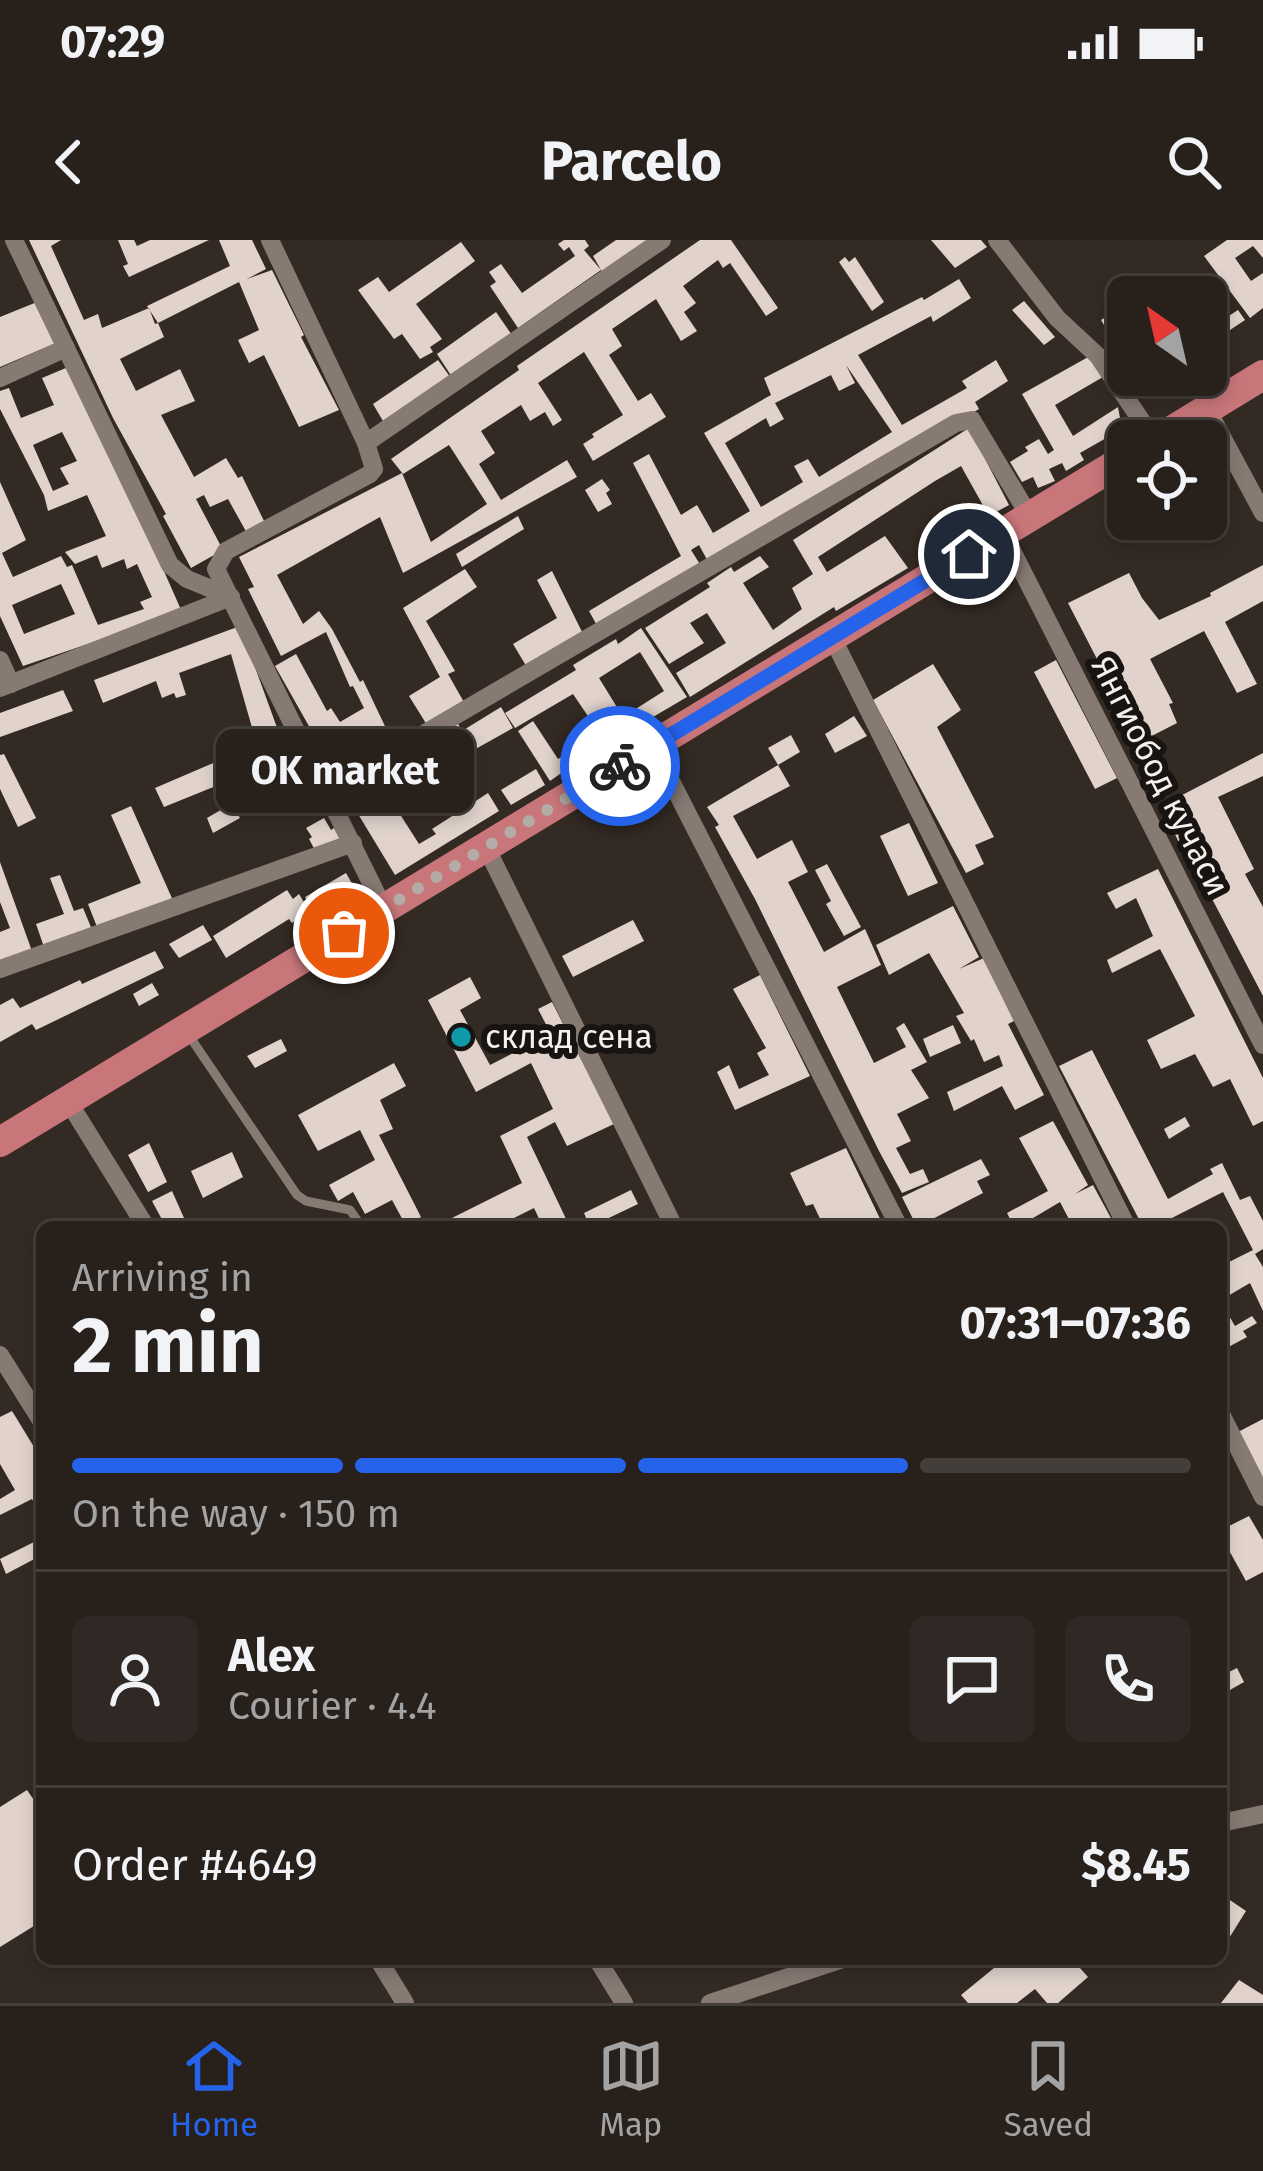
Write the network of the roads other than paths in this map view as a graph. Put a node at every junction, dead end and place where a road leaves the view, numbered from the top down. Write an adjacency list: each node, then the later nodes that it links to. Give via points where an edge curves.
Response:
1 (14, 240): 5 (street)
2 (270, 240): 11 (street)
3 (662, 240): 11 (street)
4 (997, 240): 9 (street, via 1098,356)
5 (66, 347): 7 (street); 15 (street, via 170,565)
6 (1263, 375): 8 (main road)
7 (0, 378)
8 (1207, 409): 10 (main road); 13 (street)
9 (1141, 420)
10 (1189, 420)
11 (366, 443): 15 (street, via 370,474 226,551 216,569)
12 (1107, 470): 14 (main road)
13 (1263, 514)
14 (1017, 525): 16 (main road); 20 (street, Янгиобод кучаси, via 972,420 956,423); 26 (street, Янгиобод кучаси)
15 (231, 597): 18 (street); 20 (street)
16 (832, 637): 19 (main road); 33 (street)
17 (0, 660): 18 (street)
18 (6, 686)
19 (653, 746): 22 (main road); 32 (street)
20 (326, 791): 21 (street)
21 (353, 843): 23 (street); 24 (street)
22 (486, 847): 23 (main road); 31 (street)
23 (384, 909): 25 (main road)
24 (0, 968)
25 (185, 1030): 27 (main road); 30 (lane, via 297,1195 350,1210)
26 (1263, 1045)
27 (68, 1101): 28 (main road); 29 (street)
28 (0, 1142)
29 (142, 1221)
30 (358, 1221)
31 (671, 1221)
32 (896, 1221)
33 (1124, 1221)
34 (0, 1355): 35 (street)
35 (36, 1412)
36 (1227, 1426): 37 (street)
37 (1263, 1497)
38 (1263, 1814): 39 (street)
39 (1227, 1822)
40 (381, 1965): 43 (street)
41 (601, 1965): 44 (street)
42 (819, 1965): 45 (street)
43 (405, 2003)
44 (624, 2003)
45 (710, 2003)

